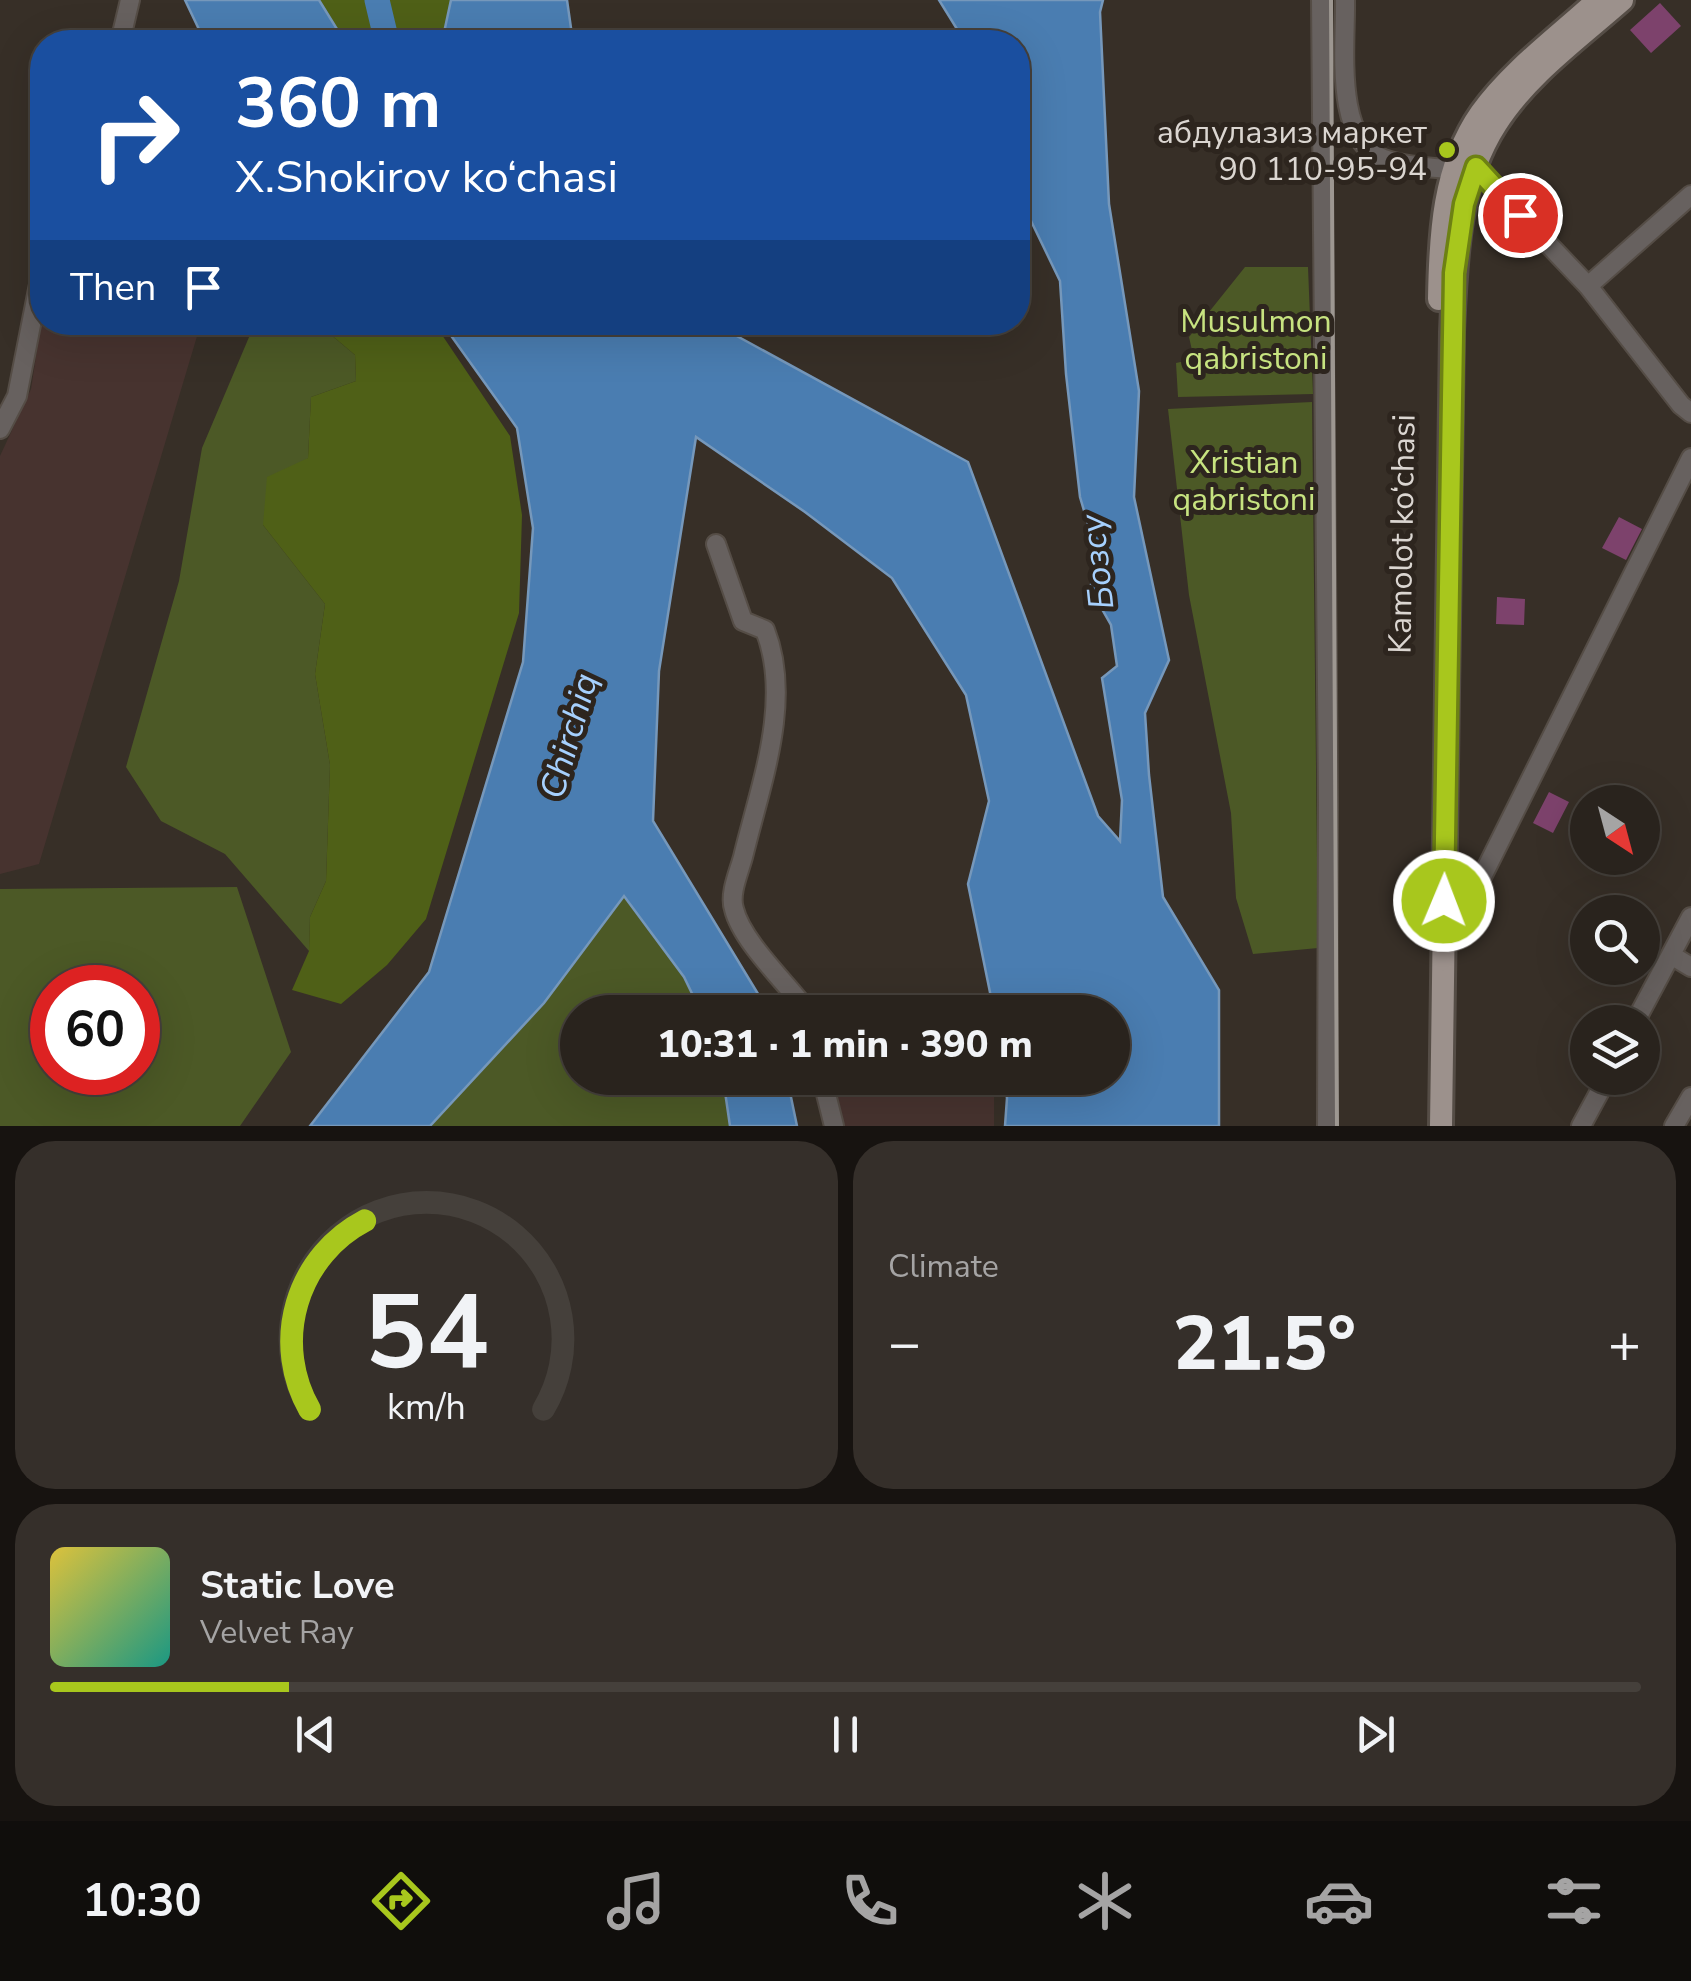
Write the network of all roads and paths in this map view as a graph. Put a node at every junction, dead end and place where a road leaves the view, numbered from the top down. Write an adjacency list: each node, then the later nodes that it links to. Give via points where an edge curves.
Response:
1 (130, 0): 6 (street)
2 (1321, 0): 25 (street)
3 (1345, 0): 7 (street, via 1347,114 1361,141 1381,159)
4 (1598, 0): 7 (main road, Kamolot ko‘chasi, via 1494,98 1471,130)
5 (1622, 0): 7 (main road, via 1507,108)
6 (123, 30)
7 (1465, 168): 9 (street); 16 (main road, via 1452,332); 26 (main road, Kamolot ko‘chasi, via 1440,250)
8 (1691, 195): 9 (street)
9 (1588, 286): 11 (street)
10 (30, 330): 12 (street, via 17,396)
11 (1691, 413)
12 (0, 429)
13 (1691, 458): 16 (street, via 1453,935)
14 (716, 544): 19 (street, via 744,621 765,630 778,678 732,906)
15 (1691, 917): 17 (street)
16 (1444, 939): 27 (main road)
17 (1670, 955): 18 (street); 20 (street)
18 (1691, 967)
19 (795, 995)
20 (1644, 1005)
21 (826, 1095): 24 (street)
22 (1597, 1095): 28 (street)
23 (1691, 1097): 29 (street)
24 (834, 1126)
25 (1327, 1126)
26 (1426, 1126)
27 (1441, 1126)
28 (1581, 1126)
29 (1674, 1126)

